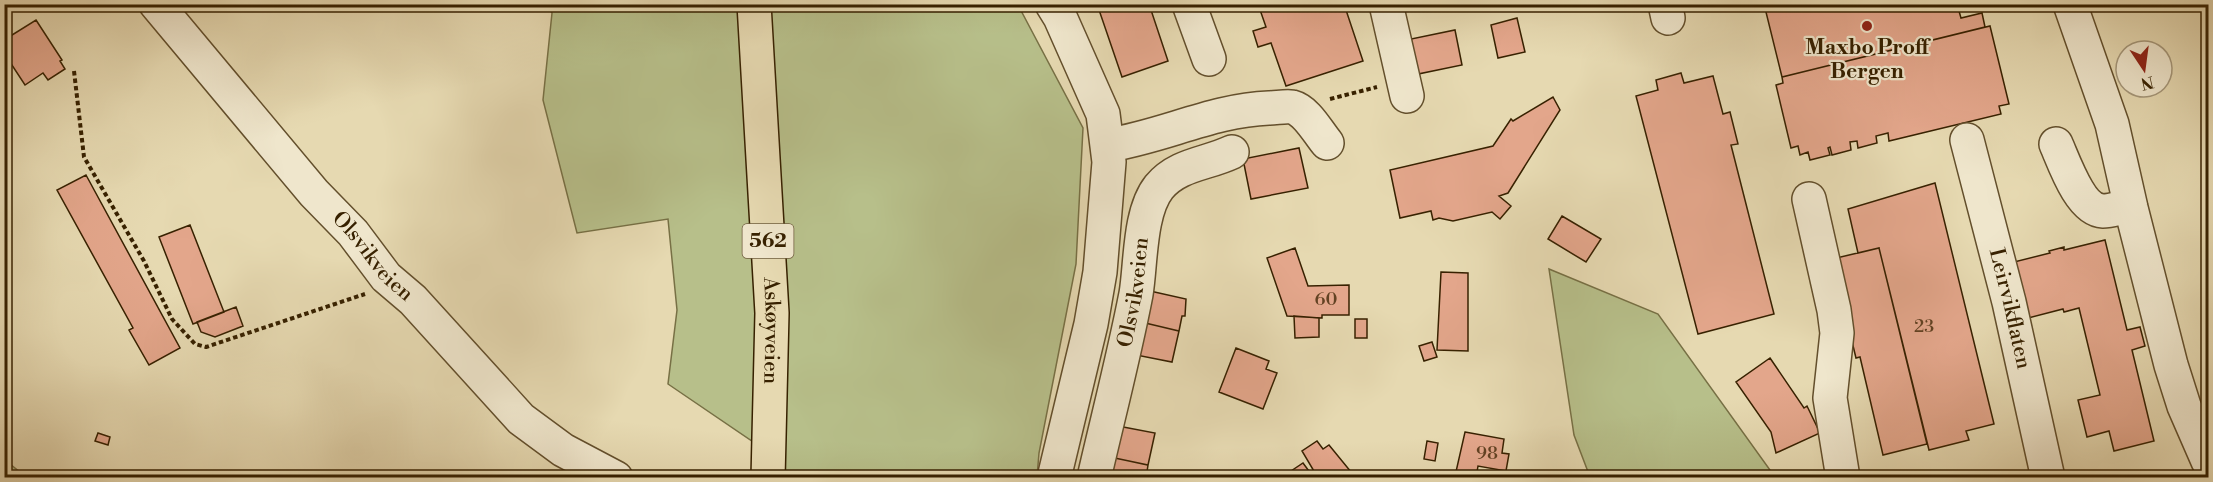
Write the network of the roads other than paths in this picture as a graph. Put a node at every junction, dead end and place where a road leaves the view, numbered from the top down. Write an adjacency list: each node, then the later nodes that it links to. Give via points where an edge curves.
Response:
1 (156, 4): 17 (street, Olsvikveien, via 388,279 413,300 521,419 563,450)
2 (754, 4): 18 (main road, Askøyveien / 562, via 772,313)
3 (1052, 4): 13 (street, Olsvikveien, via 1102,114)
4 (1189, 4): 7 (street)
5 (1386, 4): 8 (street)
6 (2070, 4): 15 (street, via 2112,124)
7 (1209, 59)
8 (1405, 86)
9 (1225, 114): 11 (street, via 1291,107 1304,113); 13 (street); 20 (street, Olsvikveien, via 1233,132 1222,164 1175,172 1153,198)
10 (1967, 140): 22 (street, Leirvikflaten)
11 (1326, 142)
12 (2056, 144): 15 (street, via 2071,180 2091,206 2101,211)
13 (1108, 145): 19 (street, Olsvikveien, via 1100,272)
14 (1809, 199): 21 (street, via 1836,321 1830,398)
15 (2130, 206): 16 (street, via 2171,365)
16 (2208, 461)
17 (616, 477)
18 (768, 477)
19 (1054, 477)
20 (1094, 477)
21 (1843, 477)
22 (2048, 477)

